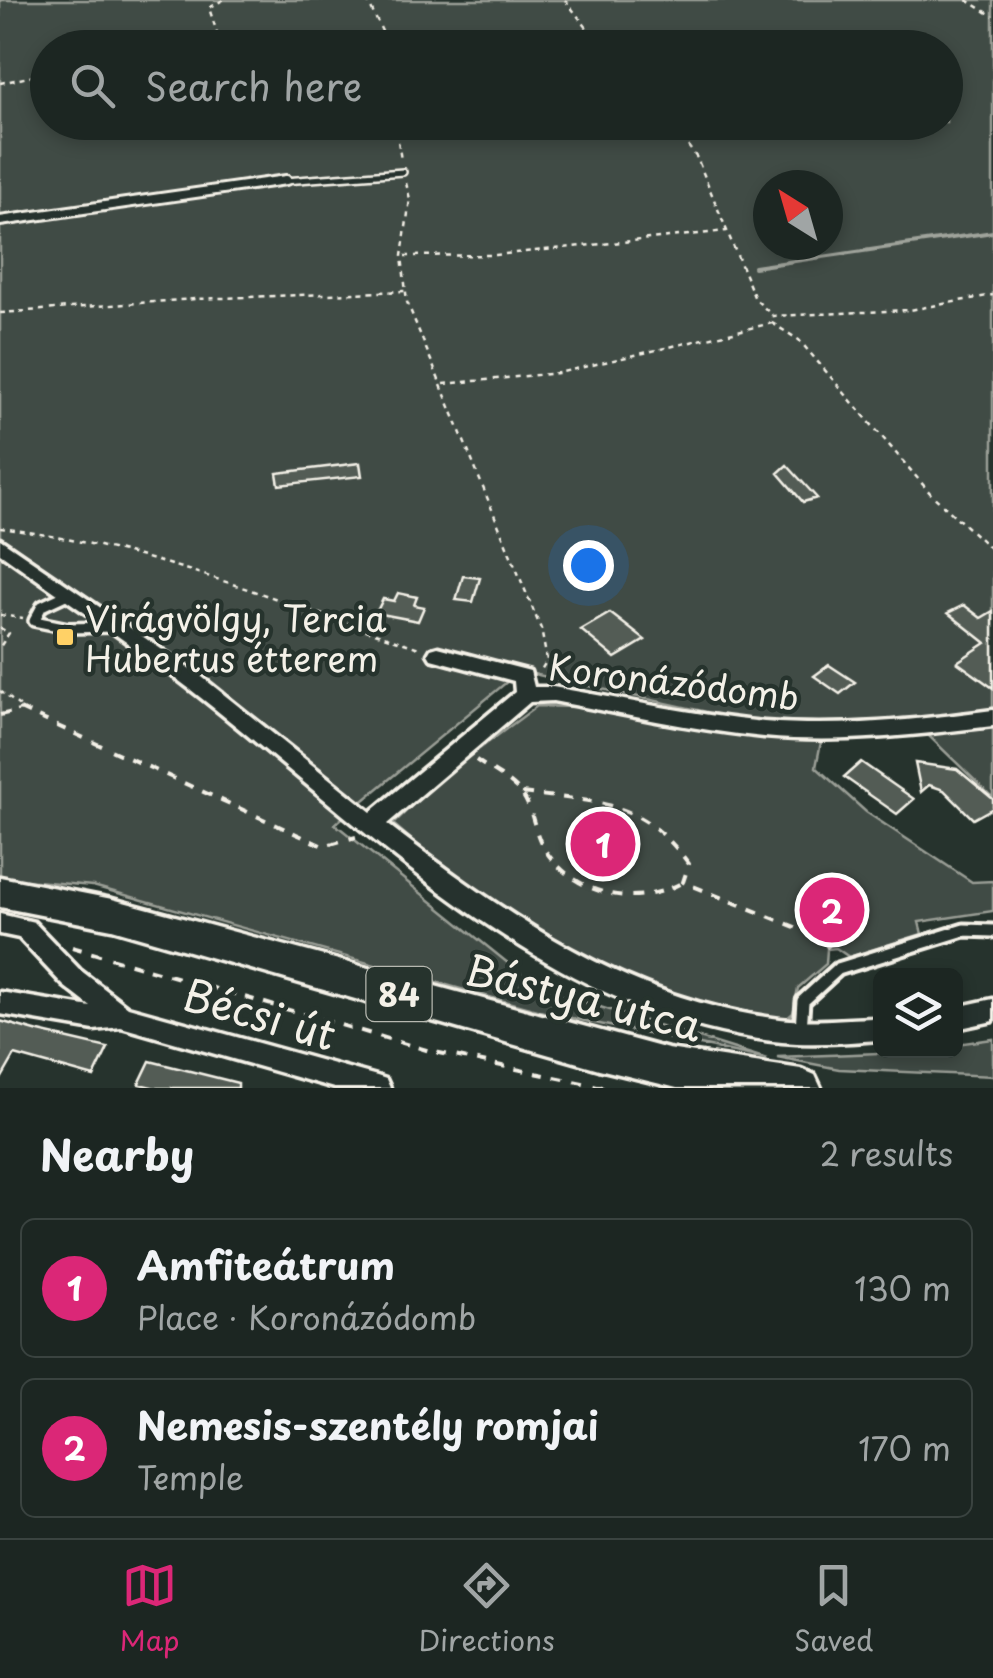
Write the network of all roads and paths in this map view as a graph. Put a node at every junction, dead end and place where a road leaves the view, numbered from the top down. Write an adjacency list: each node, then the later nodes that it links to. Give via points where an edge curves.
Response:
1 (223, 0): 6 (path, via 209,8)
2 (368, 0): 7 (path)
3 (565, 0): 8 (path)
4 (967, 0): 5 (path)
5 (993, 16)
6 (217, 30)
7 (382, 30)
8 (589, 30)
9 (30, 77): 10 (path)
10 (0, 83)
11 (397, 140): 13 (path, Koronázódomb)
12 (684, 140): 15 (path)
13 (404, 172): 14 (lane, via 264,182); 16 (path, Koronázódomb, via 410,199)
14 (0, 221)
15 (727, 232): 16 (path, via 496,255); 20 (path, via 750,288)
16 (402, 256): 17 (path, Koronázódomb)
17 (406, 291): 19 (path); 22 (path, Koronázódomb)
18 (993, 295): 20 (path, via 910,310)
19 (0, 314)
20 (773, 316): 21 (path)
21 (772, 323): 22 (path, via 558,373); 25 (path, via 799,340 931,494)
22 (443, 384): 36 (path, Koronázódomb, via 541,629 548,660)
23 (0, 528): 32 (path, via 197,573)
24 (0, 545): 26 (street)
25 (993, 550)
26 (70, 593): 28 (lane, via 42,606); 29 (street)
27 (0, 615): 28 (path)
28 (34, 621): 29 (lane)
29 (116, 626): 42 (street, via 220,701)
30 (0, 628): 31 (path, via 9,632)
31 (0, 647)
32 (438, 654): 36 (street, Koronázódomb, via 522,676)
33 (227, 662): 34 (path)
34 (205, 677)
35 (0, 691): 37 (path)
36 (525, 695): 39 (street, Koronázódomb, via 553,694 735,726 826,732); 40 (street)
37 (22, 710): 38 (path); 42 (path, via 324,846)
38 (0, 716)
39 (993, 718)
40 (463, 750): 41 (path); 42 (street)
41 (522, 793): 43 (path, via 606,801 634,812 675,843 688,864); 43 (path, via 546,853 594,887 638,901)
42 (364, 830): 54 (street, via 536,947 600,978 726,1023)
43 (683, 882): 48 (path, via 820,937)
44 (0, 892): 57 (main road, Bástya utca / 84, via 112,914 598,1051)
45 (0, 924): 47 (street, Bécsi út)
46 (993, 931): 48 (lane, via 964,930)
47 (33, 935): 51 (street, Bécsi út, via 72,978); 56 (path, via 430,1050)
48 (838, 969): 54 (lane, via 803,1002)
49 (0, 1004): 51 (street, Bécsi út)
50 (993, 1013): 52 (street)
51 (121, 1016): 55 (street, Bécsi út)
52 (963, 1017)
53 (873, 1030): 54 (street)
54 (801, 1033)
55 (377, 1088)
56 (607, 1088)
57 (801, 1088)

